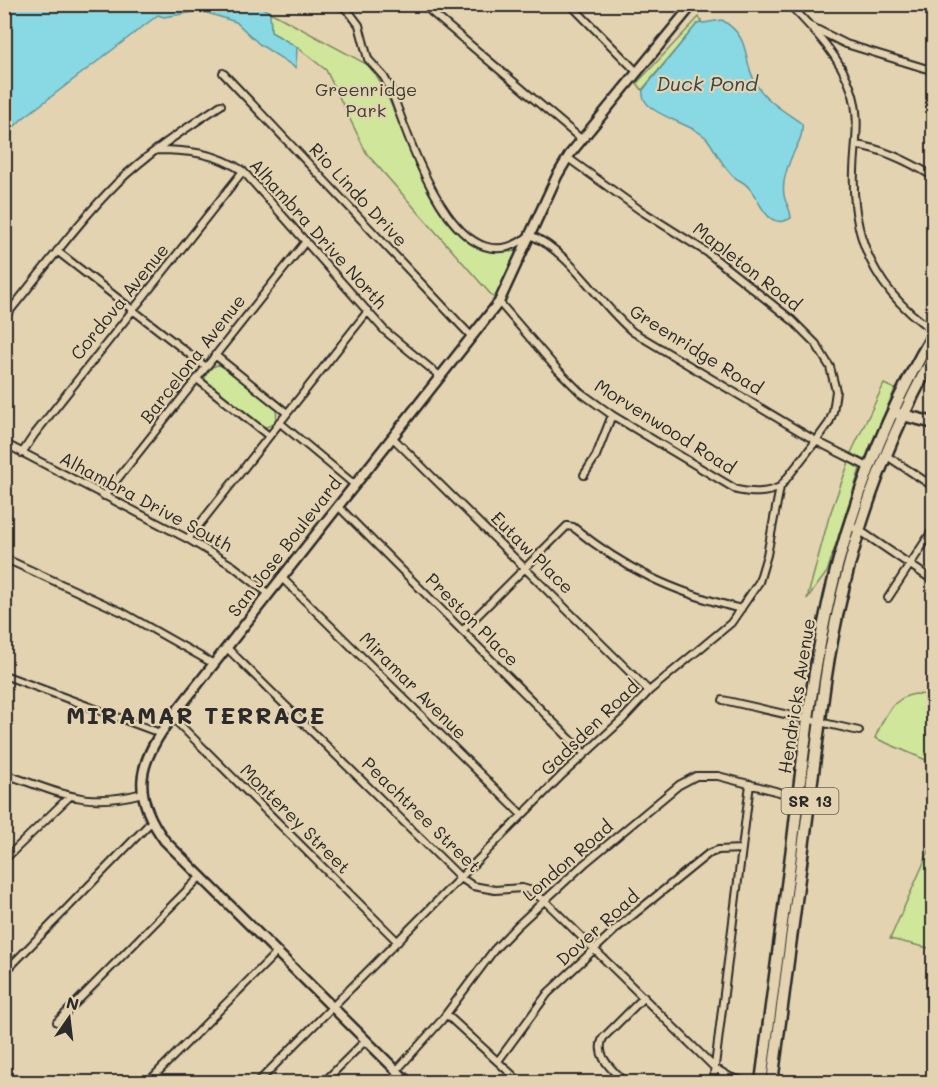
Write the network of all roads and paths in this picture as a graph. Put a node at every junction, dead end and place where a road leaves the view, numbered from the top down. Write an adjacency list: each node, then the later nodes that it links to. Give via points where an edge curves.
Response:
1 (340, 4): 17 (street, via 359,25 368,59 390,88 427,178 450,219 468,237 488,247 510,247)
2 (422, 4): 11 (street)
3 (570, 4): 8 (street)
4 (693, 4): 8 (street, San Jose Boulevard)
5 (789, 4): 6 (street)
6 (812, 27): 7 (street, via 846,44); 12 (street, via 852,90)
7 (933, 71)
8 (637, 72): 11 (street, San Jose Boulevard)
9 (224, 73): 25 (street, Rio Lindo Drive)
10 (221, 105): 13 (street)
11 (581, 139): 14 (street, San Jose Boulevard)
12 (856, 145): 16 (street, via 908,162); 24 (street, via 855,203 870,258 896,300)
13 (156, 150): 15 (street, Alhambra Drive North, via 203,153); 19 (street, via 103,198)
14 (568, 158): 17 (street, San Jose Boulevard); 38 (street, Mapleton Road, via 751,285 816,344 830,367 836,391 829,423)
15 (243, 171): 18 (street, Alhambra Drive North); 21 (street, Cordova Avenue)
16 (933, 177)
17 (530, 236): 20 (street, San Jose Boulevard); 38 (street, Greenridge Road, via 558,253 633,332)
18 (306, 241): 22 (street, Alhambra Drive North); 26 (street, Barcelona Avenue)
19 (57, 251): 21 (street); 23 (street)
20 (499, 303): 25 (street, San Jose Boulevard); 32 (street, Morvenwood Road, via 580,392)
21 (134, 310): 28 (street); 40 (street, Cordova Avenue)
22 (368, 311): 29 (street, Alhambra Drive North, via 401,346); 31 (street)
23 (4, 318)
24 (933, 332): 33 (main road, Hendricks Avenue / SR 13)
25 (472, 337): 29 (street, San Jose Boulevard)
26 (215, 355): 28 (street, Barcelona Avenue); 31 (street)
27 (933, 356): 33 (main road, Hendricks Avenue / SR 13)
28 (206, 367): 30 (street, Barcelona Avenue)
29 (441, 377): 37 (street, San Jose Boulevard)
30 (196, 379): 36 (street); 48 (street, Barcelona Avenue)
31 (287, 413): 34 (street)
32 (612, 415): 44 (street); 46 (street, Morvenwood Road, via 737,489 760,493)
33 (896, 415): 35 (main road); 41 (main road, Hendricks Avenue, via 884,444); 42 (main road, Hendricks Avenue / SR 13)
34 (279, 422): 36 (street); 45 (street)
35 (933, 423)
36 (268, 436): 52 (street)
37 (393, 438): 45 (street, San Jose Boulevard); 55 (street, Eutaw Place)
38 (816, 441): 42 (street, Greenridge Road); 46 (street, Gadsden Road)
39 (4, 443): 40 (street, Alhambra Drive South)
40 (22, 453): 48 (street, Alhambra Drive South)
41 (886, 456): 43 (main road, Hendricks Avenue / SR 13); 47 (street)
42 (869, 468): 43 (street, Greenridge Road); 50 (main road, Hendricks Avenue / SR 13)
43 (879, 473): 50 (main road, Hendricks Avenue / SR 13)
44 (584, 475)
45 (355, 485): 49 (street, San Jose Boulevard)
46 (780, 487): 60 (street, Gadsden Road, via 759,582)
47 (933, 488)
48 (104, 496): 52 (street, Alhambra Drive South)
49 (338, 507): 56 (street, San Jose Boulevard); 61 (street, Preston Place)
50 (854, 528): 54 (street); 68 (main road, Hendricks Avenue / SR 13, via 849,564 823,660)
51 (933, 528): 54 (street)
52 (188, 539): 58 (street, Alhambra Drive South)
53 (4, 558): 63 (street, via 122,612)
54 (909, 564): 57 (street); 59 (street)
55 (526, 568): 60 (street, via 567,526 573,527 649,578 683,593); 61 (street); 65 (street, Eutaw Place)
56 (282, 578): 58 (street, San Jose Boulevard); 78 (street, Miramar Avenue)
57 (933, 581)
58 (269, 594): 62 (street, San Jose Boulevard)
59 (888, 598)
60 (741, 609): 65 (street, Gadsden Road, via 716,637)
61 (462, 631): 71 (street, Preston Place)
62 (227, 648): 63 (street, San Jose Boulevard); 83 (street, Peachtree Street)
63 (214, 664): 67 (street, San Jose Boulevard)
64 (4, 675): 70 (street)
65 (649, 691): 71 (street, Gadsden Road)
66 (723, 700): 68 (street)
67 (172, 717): 70 (street, San Jose Boulevard); 86 (street, Monterey Street)
68 (814, 721): 69 (street); 76 (main road, Hendricks Avenue / SR 13); 77 (main road, Hendricks Avenue / SR 13)
69 (859, 731)
70 (160, 733): 74 (street, San Jose Boulevard, via 147,759)
71 (585, 754): 78 (street, Gadsden Road)
72 (4, 774): 75 (street)
73 (750, 784): 76 (street, London Road); 80 (street); 85 (street, London Road, via 718,776 688,780)
74 (143, 793): 75 (street, via 102,801); 79 (street, San Jose Boulevard)
75 (69, 797): 81 (street)
76 (798, 797): 77 (street, London Road); 84 (main road, Hendricks Avenue / SR 13)
77 (810, 798): 84 (main road, Hendricks Avenue / SR 13)
78 (522, 815): 83 (street, Gadsden Road)
79 (152, 821): 82 (street, San Jose Boulevard, via 165,841); 89 (street)
80 (742, 849): 87 (street, Dover Road, via 708,854); 97 (street)
81 (4, 860)
82 (201, 876): 88 (street, San Jose Boulevard); 94 (street)
83 (461, 878): 85 (street, Peachtree Street, via 473,886 495,890 522,888); 86 (street, Gadsden Road)
84 (793, 881): 93 (main road, Hendricks Avenue / SR 13)
85 (544, 900): 87 (street, Peachtree Street); 92 (street, London Road, via 494,950)
86 (398, 942): 91 (street, Gadsden Road)
87 (594, 950): 90 (street, Peachtree Street); 96 (street, Dover Road, via 548,993)
88 (277, 952): 91 (street, San Jose Boulevard); 99 (street)
89 (4, 973)
90 (644, 997): 97 (street, Peachtree Street); 104 (street, via 601,1043 600,1052)
91 (333, 1008): 95 (street, San Jose Boulevard); 100 (street, Gadsden Road)
92 (446, 1014): 96 (street); 98 (street, London Road)
93 (775, 1017): 107 (main road, Hendricks Avenue / SR 13); 108 (main road, Hendricks Avenue / SR 13)
94 (57, 1022)
95 (366, 1040): 98 (street, San Jose Boulevard); 101 (street)
96 (498, 1061): 103 (street)
97 (715, 1068): 105 (street); 106 (street, Peachtree Street)
98 (396, 1071): 102 (street, San Jose Boulevard)
99 (148, 1083)
100 (258, 1083)
101 (324, 1083)
102 (408, 1083)
103 (520, 1083)
104 (624, 1083)
105 (713, 1083)
106 (746, 1083)
107 (761, 1083)
108 (772, 1083)

